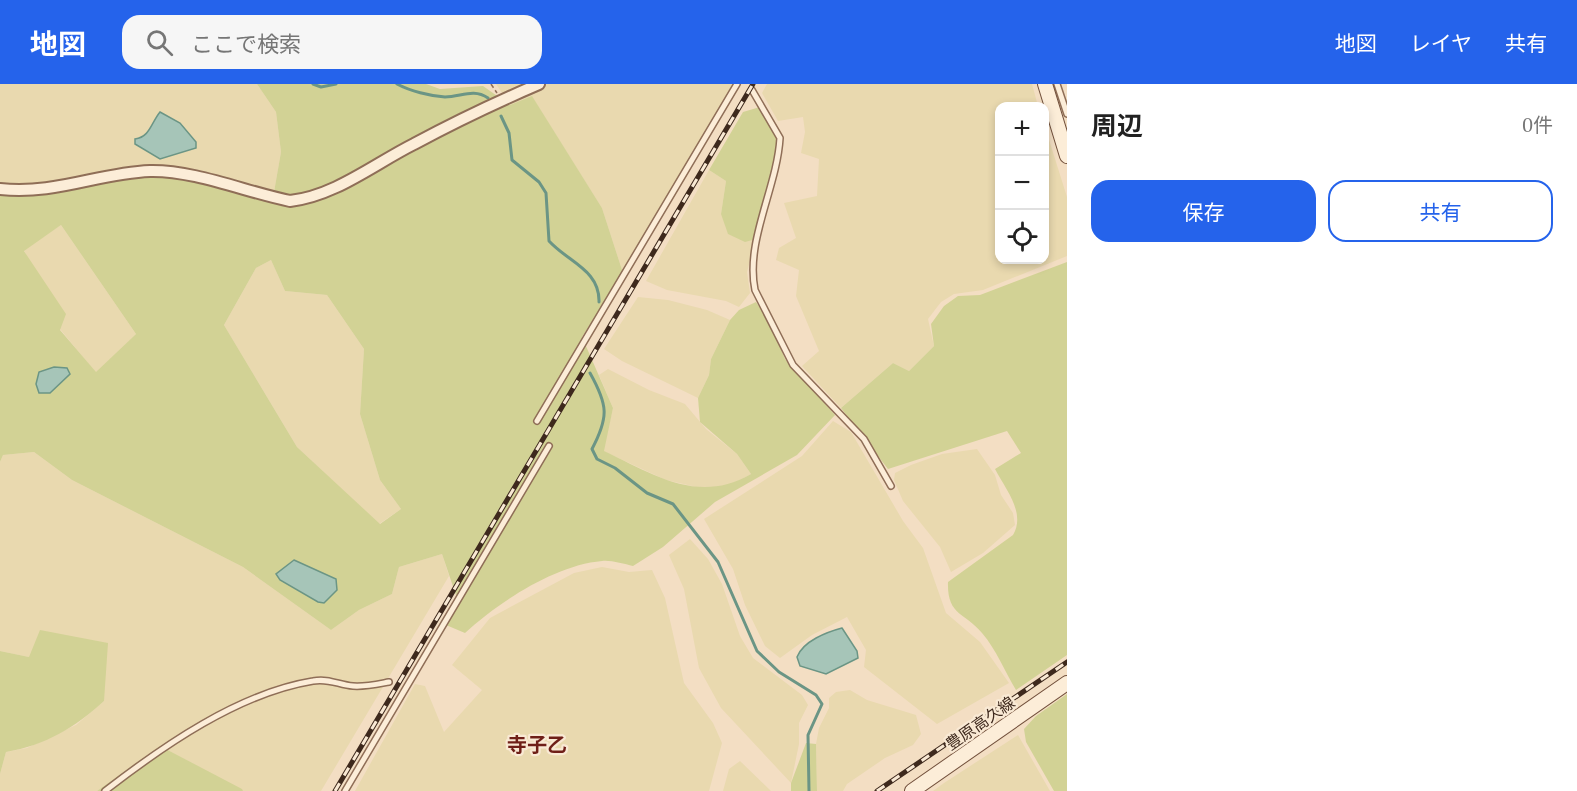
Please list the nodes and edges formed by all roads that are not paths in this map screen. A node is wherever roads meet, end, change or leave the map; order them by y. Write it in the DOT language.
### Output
graph roads {
  1 [pos="539,84"];
  2 [pos="738,84"];
  3 [pos="1045,84"];
  4 [pos="1057,84"];
  5 [pos="752,90"];
  6 [pos="1067,114"];
  7 [pos="1067,156"];
  8 [pos="0,189"];
  9 [pos="537,421"];
  10 [pos="549,446"];
  11 [pos="891,486"];
  12 [pos="389,682"];
  13 [pos="1067,683"];
  14 [pos="105,791"];
  15 [pos="345,791"];
  16 [pos="912,791"];
  1 -- 8 [label="street"];
  2 -- 9 [label="lane"];
  3 -- 7 [label="main road"];
  4 -- 6 [label="lane"];
  5 -- 11 [label="lane"];
  10 -- 15 [label="lane"];
  12 -- 14 [label="lane"];
  13 -- 16 [label="main road, 豊原高久線"];
}
